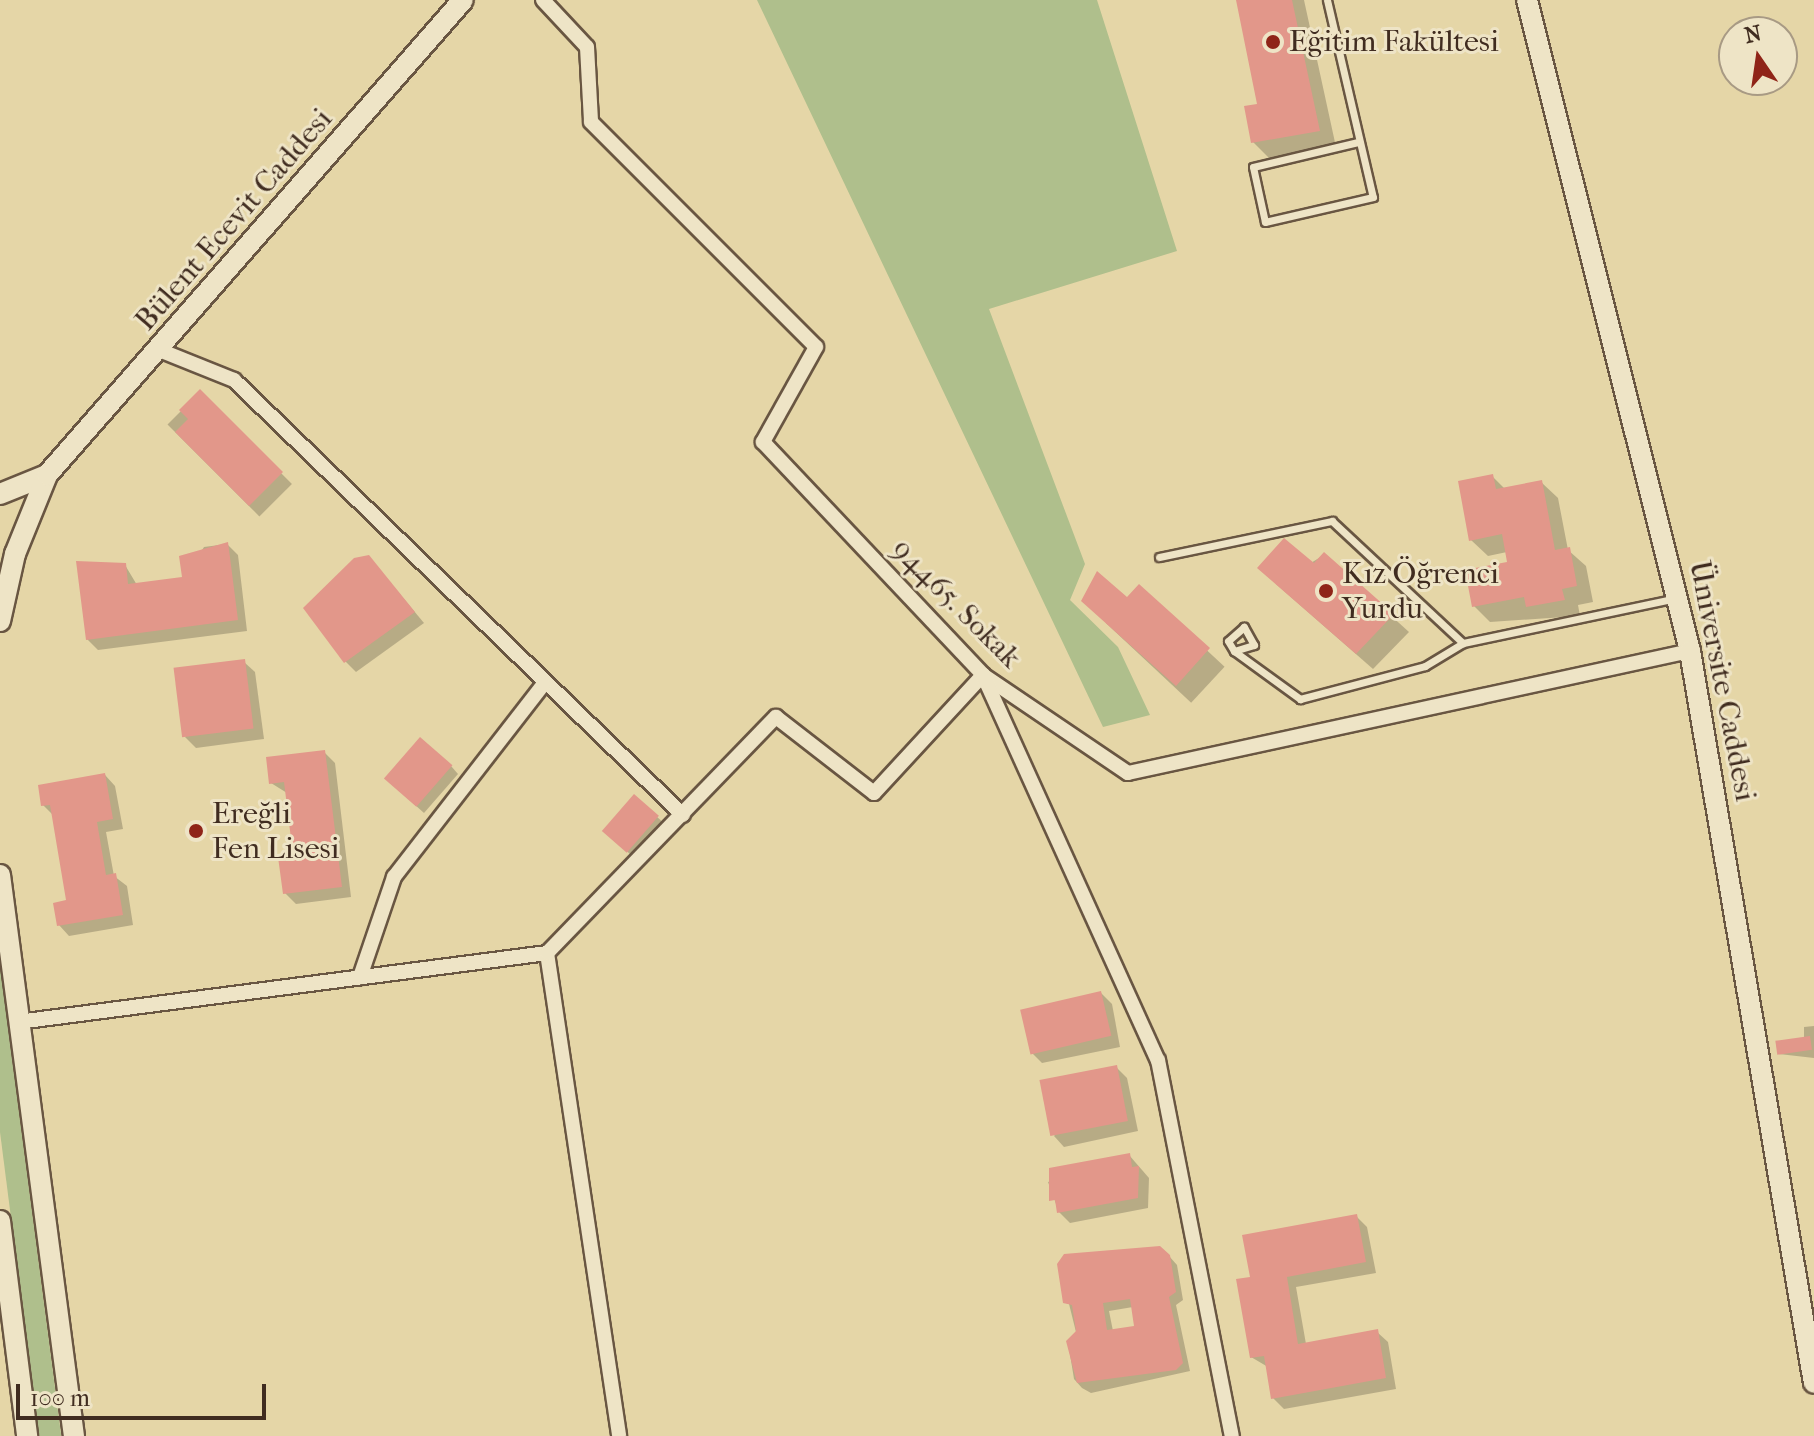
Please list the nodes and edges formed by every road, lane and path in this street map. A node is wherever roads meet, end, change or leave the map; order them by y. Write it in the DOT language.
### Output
graph roads {
  1 [pos="463,0"];
  2 [pos="543,0"];
  3 [pos="1327,0"];
  4 [pos="1527,0"];
  5 [pos="1358,142"];
  6 [pos="162,351"];
  7 [pos="47,475"];
  8 [pos="0,494"];
  9 [pos="0,552"];
  10 [pos="1159,557"];
  11 [pos="3,591"];
  12 [pos="1678,598"];
  13 [pos="0,621"];
  14 [pos="1463,643"];
  15 [pos="1234,651"];
  16 [pos="1690,651"];
  17 [pos="983,675"];
  18 [pos="543,685"];
  19 [pos="683,815"];
  20 [pos="0,875"];
  21 [pos="547,953"];
  22 [pos="360,977"];
  23 [pos="18,1022"];
  24 [pos="0,1221"];
  25 [pos="1814,1383"];
  26 [pos="27,1436"];
  27 [pos="74,1436"];
  28 [pos="619,1436"];
  29 [pos="1232,1436"];
  1 -- 6 [label="street, Bülent Ecevit Caddesi"];
  2 -- 17 [label="street, 94465. Sokak"];
  3 -- 5 [label="lane"];
  4 -- 12 [label="street, Üniversite Caddesi"];
  5 -- 5 [label="lane"];
  6 -- 7 [label="street, Bülent Ecevit Caddesi"];
  6 -- 18 [label="street"];
  7 -- 8 [label="street, Bülent Ecevit Caddesi"];
  7 -- 11 [label="street, Bülent Ecevit Caddesi"];
  9 -- 11 [label="street"];
  10 -- 14 [label="lane"];
  11 -- 13 [label="street"];
  12 -- 14 [label="lane"];
  12 -- 16 [label="street, Üniversite Caddesi"];
  14 -- 15 [label="lane"];
  16 -- 17 [label="street, 94465. Sokak"];
  16 -- 25 [label="street, Üniversite Caddesi"];
  17 -- 19 [label="street"];
  17 -- 29 [label="street"];
  18 -- 19 [label="street"];
  18 -- 22 [label="street"];
  19 -- 21 [label="street"];
  20 -- 23 [label="street"];
  21 -- 22 [label="street"];
  21 -- 28 [label="street"];
  22 -- 23 [label="street"];
  23 -- 27 [label="street"];
  24 -- 26 [label="street"];
}
